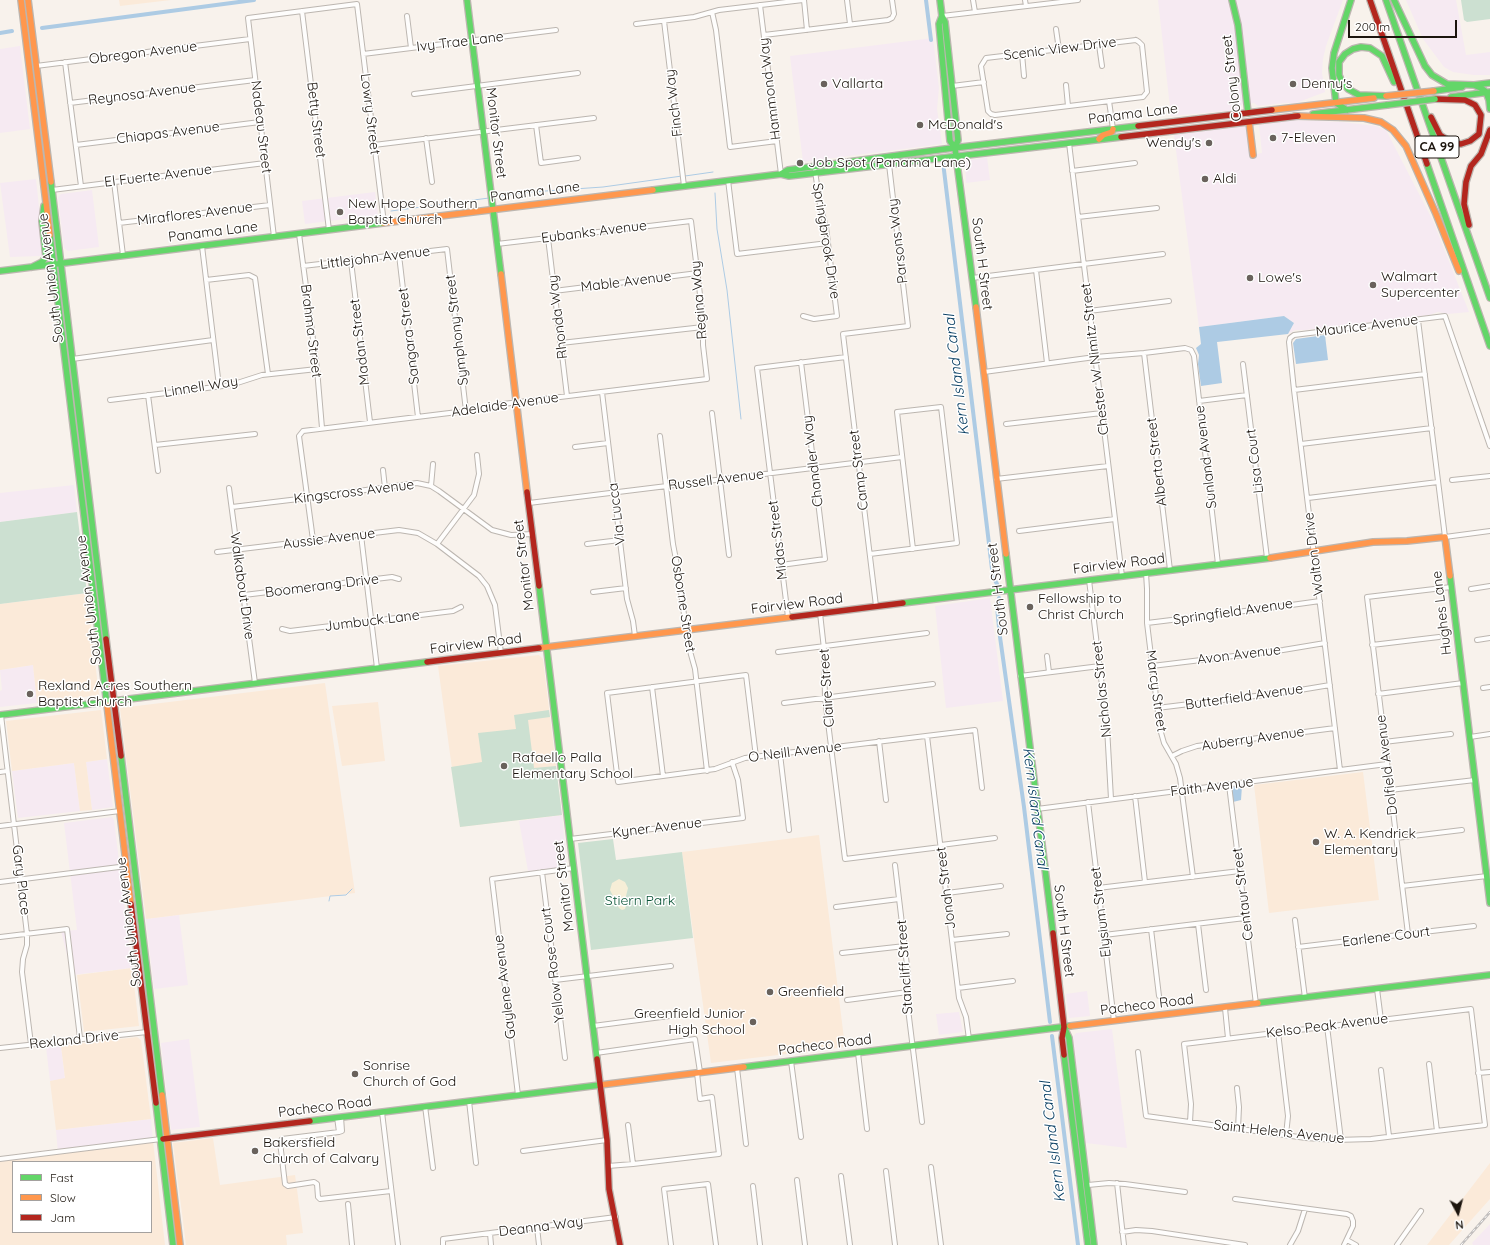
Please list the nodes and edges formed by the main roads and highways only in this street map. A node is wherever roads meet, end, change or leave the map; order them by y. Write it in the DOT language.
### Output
graph roads {
  1 [pos="21,0"];
  2 [pos="28,0"];
  3 [pos="467,0"];
  4 [pos="940,0"];
  5 [pos="1232,0"];
  6 [pos="1351,0"];
  7 [pos="1370,0"];
  8 [pos="1386,0"];
  9 [pos="1394,0"];
  10 [pos="942,16"];
  11 [pos="941,50"];
  12 [pos="1404,53"];
  13 [pos="1490,83"];
  14 [pos="952,86"];
  15 [pos="1474,86"];
  16 [pos="946,88"];
  17 [pos="1488,92"];
  18 [pos="1386,96"];
  19 [pos="1435,99"];
  20 [pos="1336,102"];
  21 [pos="1490,109"];
  22 [pos="955,110"];
  23 [pos="1347,110"];
  24 [pos="1248,113"];
  25 [pos="1295,116"];
  26 [pos="1213,117"];
  27 [pos="1249,122"];
  28 [pos="1113,129"];
  29 [pos="1180,130"];
  30 [pos="1490,130"];
  31 [pos="1085,132"];
  32 [pos="1098,139"];
  33 [pos="1069,143"];
  34 [pos="1420,144"];
  35 [pos="955,148"];
  36 [pos="1253,154"];
  37 [pos="956,156"];
  38 [pos="815,169"];
  39 [pos="43,182"];
  40 [pos="46,201"];
  41 [pos="493,209"];
  42 [pos="47,214"];
  43 [pos="56,218"];
  44 [pos="61,263"];
  45 [pos="53,264"];
  46 [pos="32,267"];
  47 [pos="0,271"];
  48 [pos="1470,288"];
  49 [pos="1489,296"];
  50 [pos="66,304"];
  51 [pos="1490,346"];
  52 [pos="76,452"];
  53 [pos="88,488"];
  54 [pos="82,498"];
  55 [pos="93,528"];
  56 [pos="1445,537"];
  57 [pos="1010,589"];
  58 [pos="547,647"];
  59 [pos="114,701"];
  60 [pos="107,702"];
  61 [pos="0,715"];
  62 [pos="114,761"];
  63 [pos="127,805"];
  64 [pos="127,866"];
  65 [pos="1490,903"];
  66 [pos="139,908"];
  67 [pos="1490,975"];
  68 [pos="142,989"];
  69 [pos="1064,1027"];
  70 [pos="147,1032"];
  71 [pos="154,1033"];
  72 [pos="159,1075"];
  73 [pos="1067,1078"];
  74 [pos="600,1085"];
  75 [pos="1078,1107"];
  76 [pos="164,1139"];
  77 [pos="1076,1153"];
  78 [pos="1088,1185"];
  79 [pos="173,1245"];
  80 [pos="180,1245"];
  81 [pos="620,1245"];
  82 [pos="1088,1245"];
  83 [pos="1094,1245"];
  1 -- 39 [label="main road, South Union Avenue"];
  2 -- 43 [label="main road, South Union Avenue"];
  3 -- 41 [label="main road, Monitor Street"];
  4 -- 10 [label="main road, South H Street"];
  5 -- 24 [label="main road, Colony Street"];
  6 -- 20 [label="main road"];
  7 -- 34 [label="main road, CA 99"];
  8 -- 12 [label="main road, CA 99"];
  9 -- 15 [label="main road"];
  10 -- 11 [label="main road, South H Street"];
  10 -- 14 [label="main road, South H Street"];
  11 -- 14 [label="main road"];
  11 -- 16 [label="main road, South H Street"];
  12 -- 19 [label="main road"];
  12 -- 49 [label="main road, CA 99"];
  13 -- 15 [label="main road, Panama Lane"];
  14 -- 22 [label="main road, South H Street"];
  15 -- 17 [label="main road"];
  15 -- 18 [label="main road, Panama Lane, bridge"];
  16 -- 22 [label="main road"];
  16 -- 35 [label="main road, South H Street"];
  17 -- 19 [label="main road, Panama Lane"];
  17 -- 21 [label="main road"];
  18 -- 20 [label="main road, Panama Lane"];
  18 -- 34 [label="main road"];
  19 -- 23 [label="main road, Panama Lane, bridge"];
  20 -- 23 [label="main road"];
  20 -- 24 [label="main road, Panama Lane"];
  22 -- 35 [label="main road, South H Street"];
  23 -- 25 [label="main road, Panama Lane"];
  24 -- 26 [label="main road, Panama Lane"];
  25 -- 27 [label="main road, Panama Lane"];
  25 -- 48 [label="main road"];
  26 -- 28 [label="main road, Panama Lane"];
  26 -- 29 [label="main road"];
  27 -- 29 [label="main road, Panama Lane"];
  27 -- 36 [label="main road, Colony Street"];
  28 -- 31 [label="main road, Panama Lane"];
  28 -- 32 [label="main road"];
  29 -- 32 [label="main road, Panama Lane"];
  30 -- 49 [label="main road"];
  31 -- 33 [label="main road"];
  31 -- 35 [label="main road, Panama Lane"];
  32 -- 33 [label="main road, Panama Lane"];
  33 -- 37 [label="main road, Panama Lane"];
  34 -- 48 [label="main road, CA 99"];
  35 -- 37 [label="main road, South H Street"];
  35 -- 38 [label="main road, Panama Lane"];
  37 -- 38 [label="main road, Panama Lane"];
  37 -- 57 [label="main road, South H Street"];
  38 -- 41 [label="main road, Panama Lane"];
  39 -- 40 [label="main road, South Union Avenue"];
  39 -- 43 [label="main road"];
  40 -- 42 [label="main road, South Union Avenue"];
  40 -- 46 [label="main road"];
  41 -- 44 [label="main road, Panama Lane"];
  41 -- 58 [label="main road, Monitor Street"];
  42 -- 44 [label="main road"];
  42 -- 45 [label="main road, South Union Avenue"];
  43 -- 44 [label="main road, South Union Avenue"];
  44 -- 45 [label="main road, Panama Lane"];
  44 -- 50 [label="main road, South Union Avenue"];
  45 -- 46 [label="main road, Panama Lane"];
  45 -- 50 [label="main road"];
  45 -- 52 [label="main road, South Union Avenue"];
  46 -- 47 [label="main road, Panama Lane"];
  48 -- 51 [label="main road, CA 99"];
  50 -- 53 [label="main road, South Union Avenue"];
  52 -- 53 [label="main road"];
  52 -- 54 [label="main road, South Union Avenue"];
  53 -- 55 [label="main road, South Union Avenue"];
  54 -- 55 [label="main road"];
  54 -- 60 [label="main road, South Union Avenue"];
  55 -- 59 [label="main road, South Union Avenue"];
  56 -- 57 [label="main road, Fairview Road"];
  56 -- 65 [label="main road, Hughes Lane"];
  57 -- 58 [label="main road, Fairview Road"];
  57 -- 69 [label="main road, South H Street"];
  58 -- 59 [label="main road, Fairview Road"];
  58 -- 74 [label="main road, Monitor Street"];
  59 -- 60 [label="main road, Fairview Road"];
  59 -- 63 [label="main road, South Union Avenue"];
  60 -- 61 [label="main road, Fairview Road"];
  60 -- 62 [label="main road, South Union Avenue"];
  62 -- 63 [label="main road"];
  62 -- 64 [label="main road, South Union Avenue"];
  63 -- 66 [label="main road, South Union Avenue"];
  64 -- 66 [label="main road"];
  64 -- 68 [label="main road, South Union Avenue"];
  66 -- 71 [label="main road, South Union Avenue"];
  67 -- 69 [label="main road, Pacheco Road"];
  68 -- 70 [label="main road, South Union Avenue"];
  68 -- 71 [label="main road"];
  69 -- 73 [label="main road, South H Street"];
  69 -- 74 [label="main road, Pacheco Road"];
  69 -- 75 [label="main road, South H Street"];
  70 -- 72 [label="main road"];
  70 -- 76 [label="main road, South Union Avenue"];
  71 -- 72 [label="main road, South Union Avenue"];
  72 -- 76 [label="main road, South Union Avenue"];
  73 -- 75 [label="main road"];
  73 -- 77 [label="main road, South H Street"];
  74 -- 76 [label="main road, Pacheco Road"];
  74 -- 81 [label="main road, Monitor Street"];
  75 -- 78 [label="main road, South H Street"];
  76 -- 79 [label="main road, South Union Avenue"];
  76 -- 80 [label="main road, South Union Avenue"];
  77 -- 78 [label="main road"];
  77 -- 82 [label="main road, South H Street"];
  78 -- 83 [label="main road, South H Street"];
}
